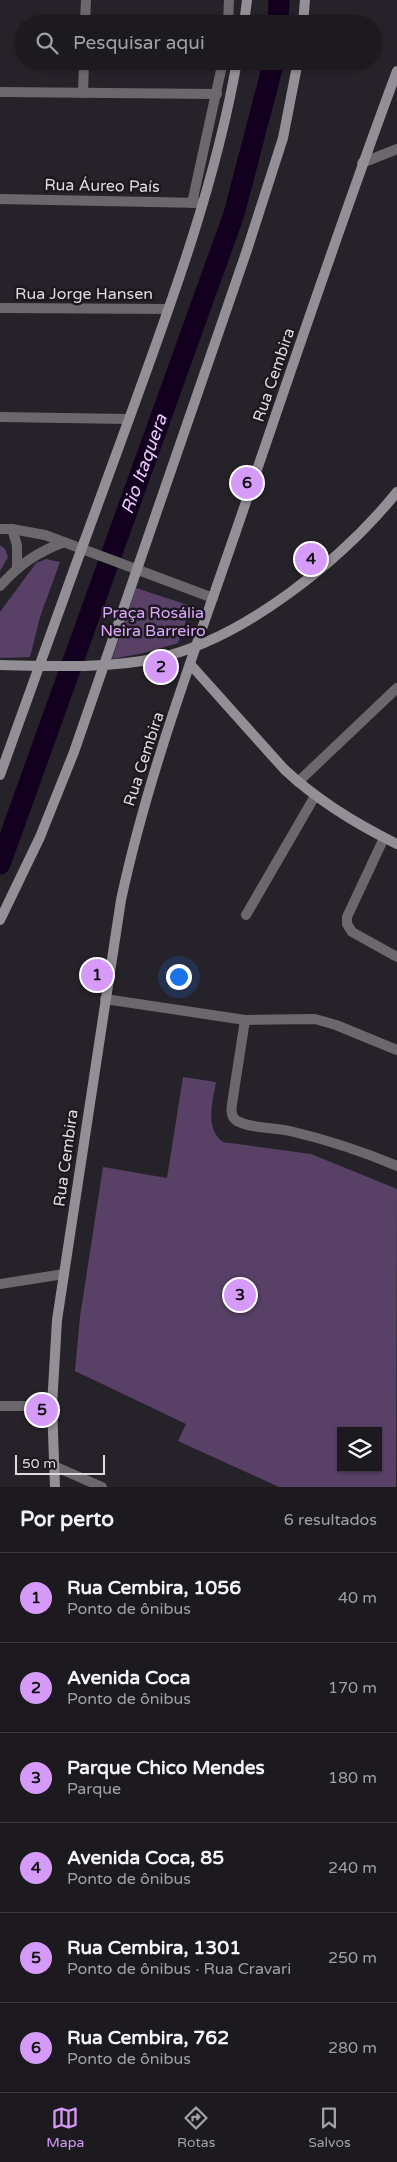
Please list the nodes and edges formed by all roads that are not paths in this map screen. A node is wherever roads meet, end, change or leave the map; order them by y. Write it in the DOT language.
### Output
graph roads {
  1 [pos="86,0"];
  2 [pos="229,0"];
  3 [pos="247,0"];
  4 [pos="306,0"];
  5 [pos="85,15"];
  6 [pos="228,15"];
  7 [pos="245,15"];
  8 [pos="304,15"];
  9 [pos="83,70"];
  10 [pos="221,70"];
  11 [pos="236,70"];
  12 [pos="296,70"];
  13 [pos="397,71"];
  14 [pos="0,92"];
  15 [pos="82,93"];
  16 [pos="217,94"];
  17 [pos="397,149"];
  18 [pos="362,163"];
  19 [pos="0,199"];
  20 [pos="192,203"];
  21 [pos="203,203"];
  22 [pos="0,308"];
  23 [pos="168,309"];
  24 [pos="0,417"];
  25 [pos="129,419"];
  26 [pos="397,492"];
  27 [pos="0,529"];
  28 [pos="12,529"];
  29 [pos="64,542"];
  30 [pos="81,548"];
  31 [pos="17,567"];
  32 [pos="131,568"];
  33 [pos="0,586"];
  34 [pos="213,598"];
  35 [pos="196,645"];
  36 [pos="190,664"];
  37 [pos="97,665"];
  38 [pos="0,666"];
  39 [pos="42,666"];
  40 [pos="397,688"];
  41 [pos="0,775"];
  42 [pos="298,782"];
  43 [pos="315,796"];
  44 [pos="384,838"];
  45 [pos="397,844"];
  46 [pos="246,915"];
  47 [pos="0,920"];
  48 [pos="397,957"];
  49 [pos="105,999"];
  50 [pos="245,1020"];
  51 [pos="397,1050"];
  52 [pos="397,1166"];
  53 [pos="64,1274"];
  54 [pos="0,1284"];
  55 [pos="0,1406"];
  56 [pos="52,1406"];
  57 [pos="54,1466"];
  58 [pos="55,1487"];
  59 [pos="102,1487"];
  1 -- 5 [label="street"];
  2 -- 6 [label="street"];
  3 -- 7 [label="street"];
  4 -- 8 [label="street"];
  9 -- 15 [label="street"];
  10 -- 16 [label="street"];
  11 -- 21 [label="street"];
  12 -- 32 [label="street"];
  13 -- 18 [label="street, Rua Cembira"];
  14 -- 15 [label="street"];
  15 -- 16 [label="street"];
  16 -- 20 [label="street"];
  17 -- 18 [label="street"];
  18 -- 34 [label="street, Rua Cembira"];
  19 -- 20 [label="street, Rua Áureo País"];
  20 -- 21 [label="street, Rua Áureo País"];
  21 -- 23 [label="street"];
  22 -- 23 [label="street, Rua Jorge Hansen"];
  23 -- 25 [label="street"];
  24 -- 25 [label="street"];
  25 -- 30 [label="street"];
  26 -- 35 [label="street"];
  27 -- 28 [label="street"];
  28 -- 29 [label="street"];
  28 -- 31 [label="street"];
  29 -- 30 [label="street"];
  29 -- 31 [label="street"];
  30 -- 32 [label="street"];
  30 -- 39 [label="street"];
  31 -- 33 [label="street"];
  32 -- 34 [label="street"];
  32 -- 37 [label="street"];
  34 -- 35 [label="street, Rua Cembira"];
  35 -- 36 [label="street, Rua Cembira"];
  35 -- 37 [label="street"];
  36 -- 42 [label="street"];
  36 -- 49 [label="street, Rua Cembira"];
  37 -- 39 [label="street"];
  37 -- 47 [label="street"];
  38 -- 39 [label="street"];
  39 -- 41 [label="street"];
  40 -- 42 [label="street"];
  42 -- 43 [label="street"];
  43 -- 44 [label="street"];
  43 -- 46 [label="street"];
  44 -- 45 [label="street"];
  44 -- 48 [label="street"];
  49 -- 50 [label="street"];
  49 -- 53 [label="street, Rua Cembira"];
  50 -- 51 [label="street"];
  50 -- 52 [label="street"];
  53 -- 54 [label="street"];
  53 -- 56 [label="street, Rua Cembira"];
  55 -- 56 [label="street"];
  56 -- 57 [label="street, Rua Cembira"];
  57 -- 58 [label="street, Rua Cembira"];
  57 -- 59 [label="street"];
}
